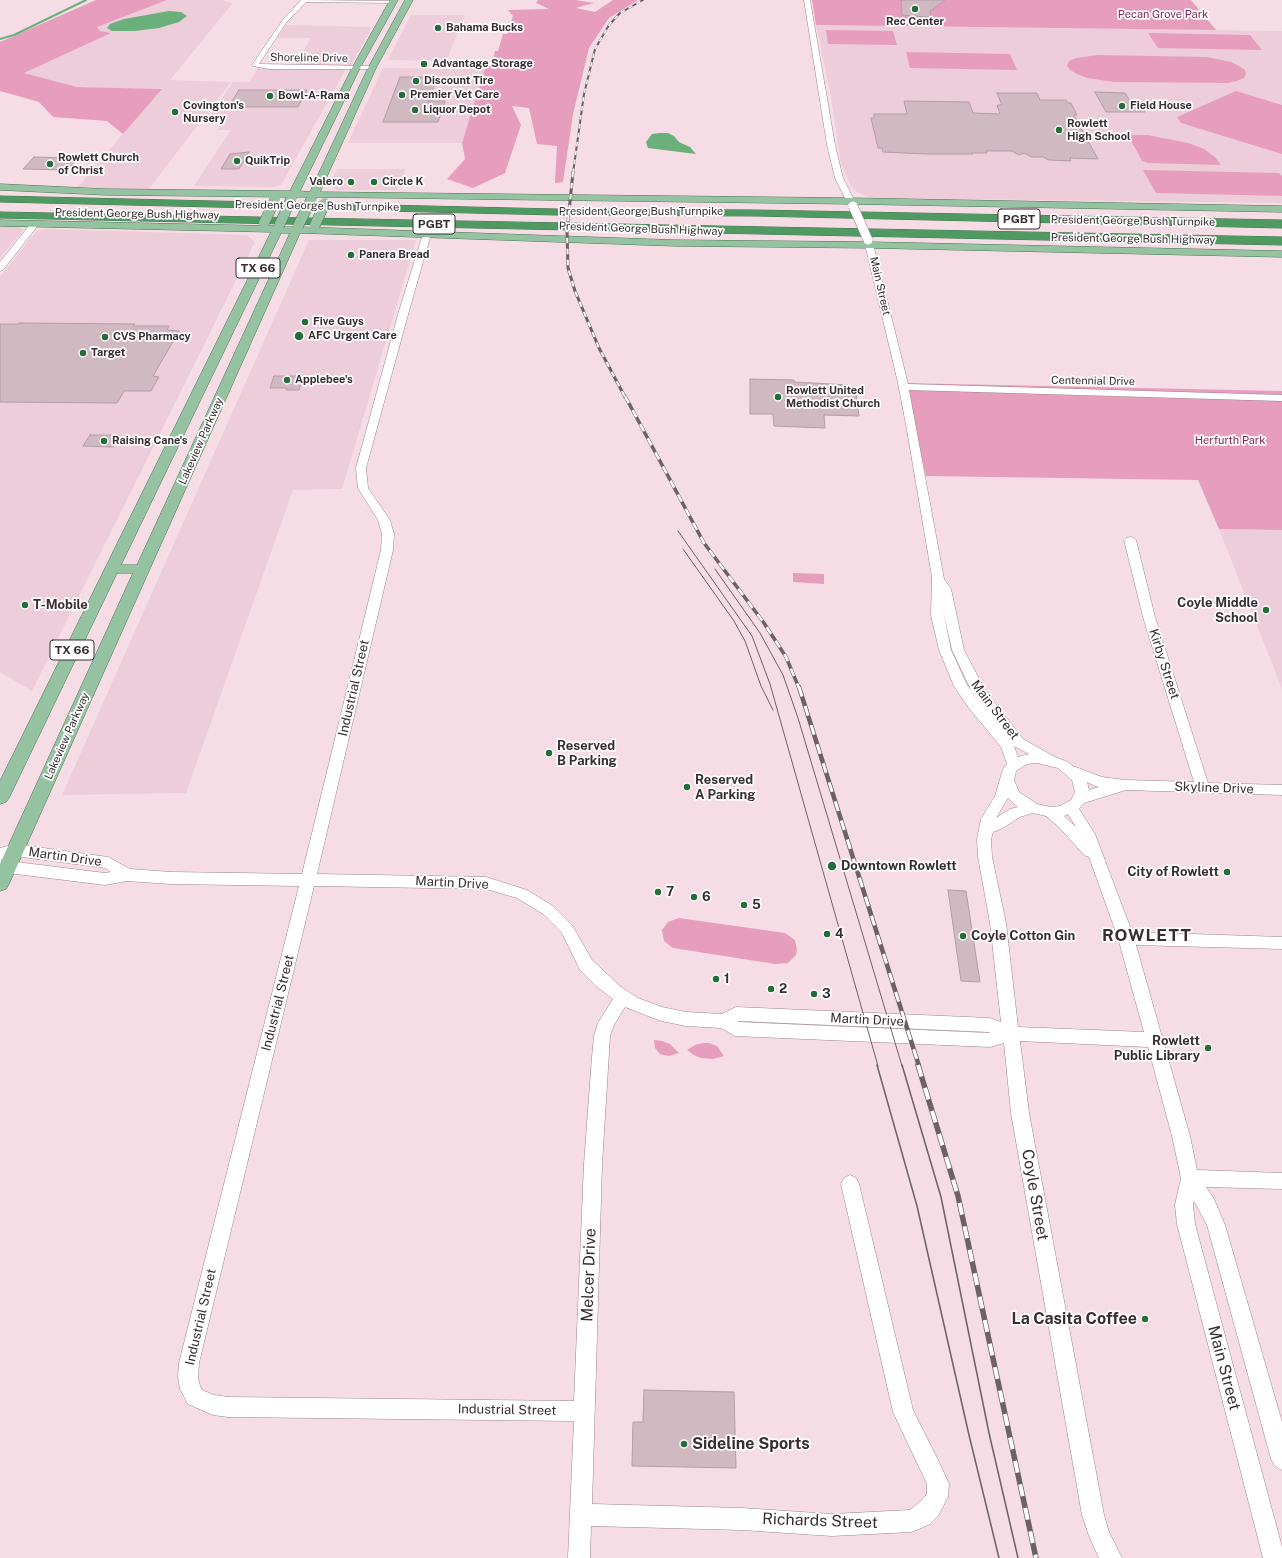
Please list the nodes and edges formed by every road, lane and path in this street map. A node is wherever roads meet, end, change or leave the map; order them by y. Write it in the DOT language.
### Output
graph roads {
  1 [pos="304,0"];
  2 [pos="394,0"];
  3 [pos="409,0"];
  4 [pos="807,0"];
  5 [pos="356,68"];
  6 [pos="372,68"];
  7 [pos="327,126"];
  8 [pos="345,126"];
  9 [pos="0,187"];
  10 [pos="0,192"];
  11 [pos="106,192"];
  12 [pos="252,193"];
  13 [pos="354,195"];
  14 [pos="292,197"];
  15 [pos="312,197"];
  16 [pos="0,199"];
  17 [pos="851,204"];
  18 [pos="1282,209"];
  19 [pos="756,213"];
  20 [pos="1282,214"];
  21 [pos="0,215"];
  22 [pos="0,223"];
  23 [pos="35,224"];
  24 [pos="1282,224"];
  25 [pos="228,228"];
  26 [pos="278,228"];
  27 [pos="297,228"];
  28 [pos="318,228"];
  29 [pos="427,234"];
  30 [pos="869,239"];
  31 [pos="1282,241"];
  32 [pos="1282,251"];
  33 [pos="1282,254"];
  34 [pos="0,268"];
  35 [pos="240,308"];
  36 [pos="247,340"];
  37 [pos="904,387"];
  38 [pos="1282,398"];
  39 [pos="191,407"];
  40 [pos="217,407"];
  41 [pos="1130,540"];
  42 [pos="111,569"];
  43 [pos="143,569"];
  44 [pos="938,577"];
  45 [pos="1050,760"];
  46 [pos="1014,765"];
  47 [pos="1070,770"];
  48 [pos="1007,780"];
  49 [pos="1146,786"];
  50 [pos="1203,788"];
  51 [pos="1282,790"];
  52 [pos="0,798"];
  53 [pos="1076,803"];
  54 [pos="1033,808"];
  55 [pos="1050,812"];
  56 [pos="987,828"];
  57 [pos="6,859"];
  58 [pos="1098,862"];
  59 [pos="308,880"];
  60 [pos="0,884"];
  61 [pos="1126,938"];
  62 [pos="1282,943"];
  63 [pos="622,998"];
  64 [pos="1011,1034"];
  65 [pos="1155,1040"];
  66 [pos="1190,1178"];
  67 [pos="1282,1181"];
  68 [pos="850,1184"];
  69 [pos="585,1410"];
  70 [pos="1282,1459"];
  71 [pos="581,1514"];
  72 [pos="579,1558"];
  73 [pos="1111,1558"];
  74 [pos="1274,1558"];
  1 -- 2 [label="street"];
  1 -- 5 [label="street, Shoreline Drive"];
  2 -- 5 [label="main road, Lakeview Parkway / TX 66"];
  3 -- 6 [label="main road, Lakeview Parkway / TX 66"];
  4 -- 17 [label="street, Main Street"];
  5 -- 6 [label="street, Shoreline Drive"];
  5 -- 7 [label="main road, Lakeview Parkway / TX 66"];
  6 -- 8 [label="main road, Lakeview Parkway / TX 66"];
  7 -- 8 [label="main road"];
  7 -- 14 [label="main road, Lakeview Parkway / TX 66"];
  8 -- 15 [label="main road, Lakeview Parkway / TX 66"];
  9 -- 11 [label="main road, President George Bush Highway"];
  10 -- 11 [label="highway"];
  11 -- 12 [label="main road, President George Bush Highway"];
  12 -- 14 [label="main road, President George Bush Highway"];
  12 -- 25 [label="main road, bridge"];
  13 -- 15 [label="main road, President George Bush Highway"];
  13 -- 17 [label="main road, President George Bush Highway"];
  13 -- 28 [label="main road, bridge"];
  14 -- 15 [label="main road, President George Bush Highway"];
  14 -- 26 [label="main road, Lakeview Parkway / TX 66, bridge"];
  15 -- 27 [label="main road, Lakeview Parkway / TX 66, bridge"];
  16 -- 19 [label="highway, President George Bush Turnpike / PGBT"];
  17 -- 18 [label="main road, President George Bush Highway"];
  17 -- 30 [label="street, Main Street, bridge"];
  19 -- 20 [label="highway"];
  19 -- 24 [label="highway, President George Bush Turnpike / PGBT"];
  21 -- 30 [label="highway, President George Bush Turnpike / PGBT"];
  22 -- 23 [label="main road, President George Bush Highway"];
  23 -- 25 [label="main road, President George Bush Highway"];
  23 -- 34 [label="street"];
  25 -- 26 [label="main road, President George Bush Highway"];
  26 -- 27 [label="main road, President George Bush Highway"];
  26 -- 35 [label="main road, Lakeview Parkway / TX 66"];
  27 -- 28 [label="main road, President George Bush Highway"];
  27 -- 36 [label="main road, Lakeview Parkway / TX 66"];
  28 -- 29 [label="main road, President George Bush Highway"];
  29 -- 30 [label="main road, President George Bush Highway"];
  29 -- 59 [label="street, Industrial Street"];
  30 -- 31 [label="highway, President George Bush Turnpike / PGBT"];
  30 -- 32 [label="highway"];
  30 -- 33 [label="main road, President George Bush Highway"];
  30 -- 37 [label="street, Main Street"];
  35 -- 36 [label="main road"];
  35 -- 39 [label="main road, Lakeview Parkway / TX 66"];
  36 -- 40 [label="main road, Lakeview Parkway / TX 66"];
  37 -- 38 [label="street, Centennial Drive"];
  37 -- 44 [label="street, Main Street"];
  39 -- 40 [label="main road"];
  39 -- 42 [label="main road, Lakeview Parkway / TX 66"];
  40 -- 43 [label="main road, Lakeview Parkway / TX 66"];
  41 -- 50 [label="street, Kirby Street"];
  42 -- 43 [label="main road"];
  42 -- 52 [label="main road, Lakeview Parkway / TX 66"];
  43 -- 57 [label="main road, Lakeview Parkway / TX 66"];
  44 -- 45 [label="street, Main Street"];
  44 -- 46 [label="street, Main Street"];
  45 -- 46 [label="street, Main Street"];
  45 -- 47 [label="street, Main Street"];
  46 -- 48 [label="street"];
  47 -- 49 [label="street, Skyline Drive"];
  47 -- 53 [label="street, Main Street"];
  48 -- 54 [label="street, Main Street"];
  48 -- 56 [label="street, Coyle Street"];
  49 -- 50 [label="street, Skyline Drive"];
  49 -- 53 [label="street, Skyline Drive"];
  50 -- 51 [label="street, Skyline Drive"];
  53 -- 55 [label="street, Main Street"];
  53 -- 58 [label="street, Main Street"];
  54 -- 55 [label="street, Main Street"];
  54 -- 56 [label="street"];
  55 -- 58 [label="street, Main Street"];
  56 -- 64 [label="street, Coyle Street"];
  57 -- 59 [label="street, Martin Drive"];
  57 -- 60 [label="main road, Lakeview Parkway / TX 66"];
  58 -- 61 [label="street, Main Street"];
  59 -- 63 [label="street, Martin Drive"];
  59 -- 69 [label="street, Industrial Street"];
  61 -- 62 [label="street"];
  61 -- 65 [label="street, Main Street"];
  63 -- 64 [label="street, Martin Drive"];
  63 -- 69 [label="street, Melcer Drive"];
  64 -- 65 [label="street, Martin Drive"];
  64 -- 73 [label="street, Coyle Street"];
  65 -- 66 [label="street, Main Street"];
  66 -- 67 [label="street"];
  66 -- 70 [label="street, Main Street"];
  66 -- 74 [label="street, Main Street"];
  68 -- 71 [label="street, Richards Street"];
  69 -- 71 [label="street, Melcer Drive"];
  71 -- 72 [label="street, Melcer Drive"];
}
